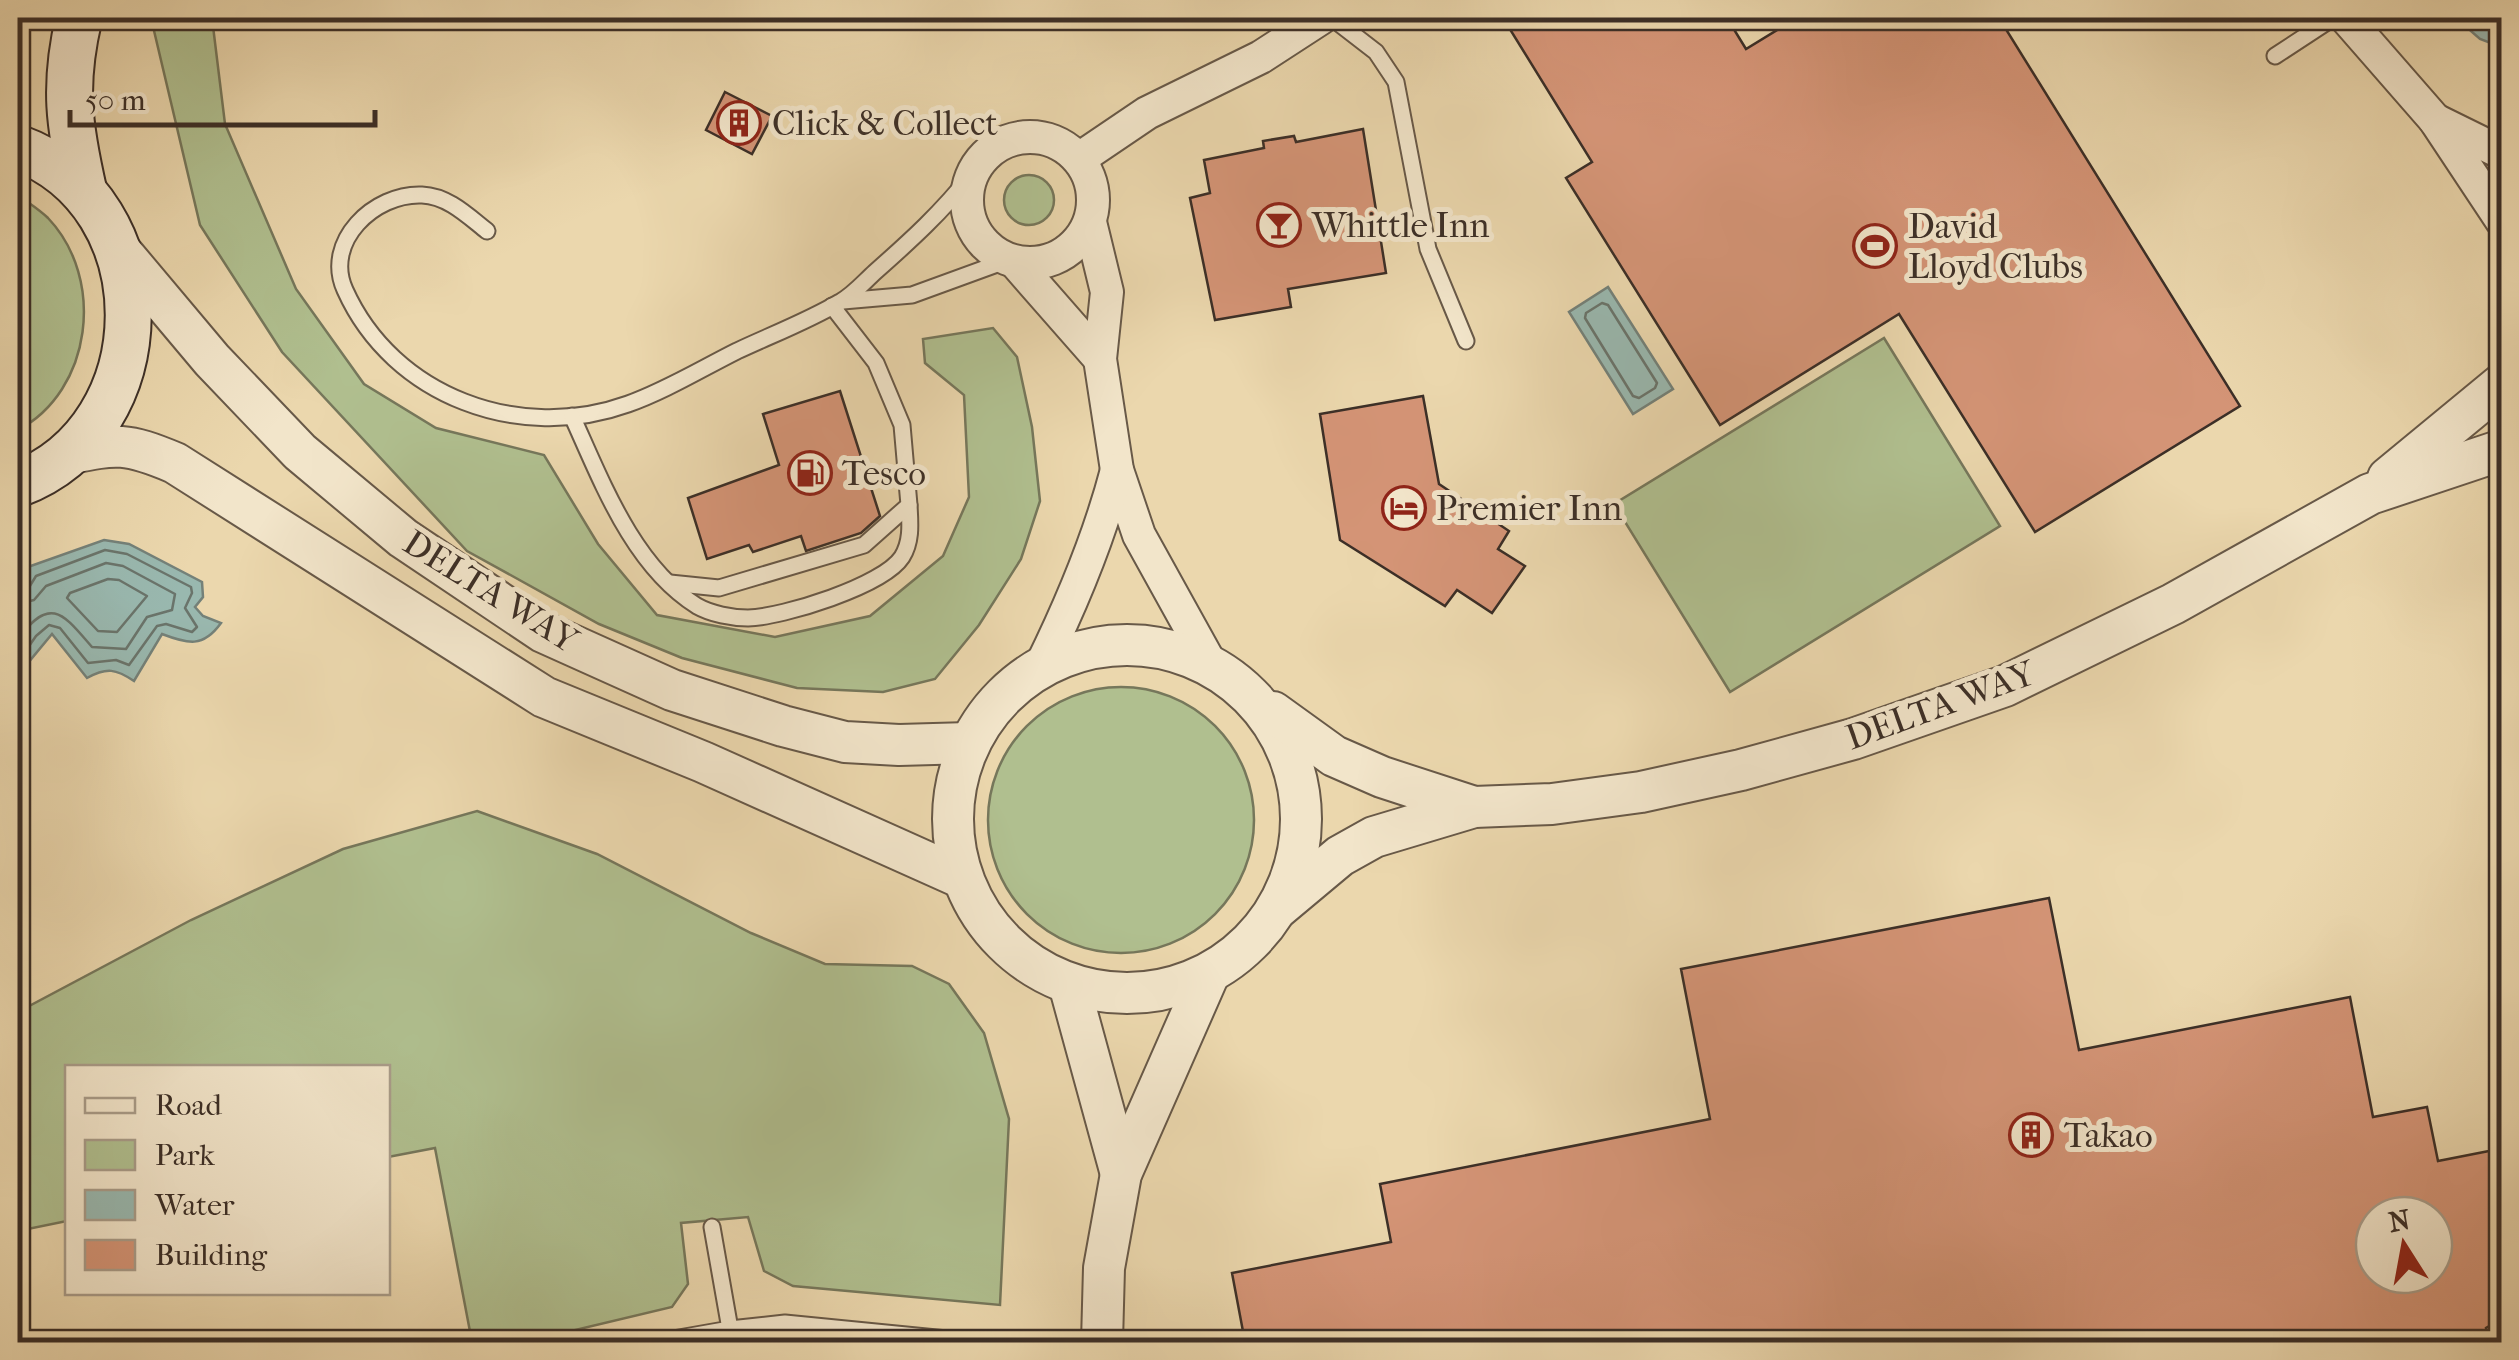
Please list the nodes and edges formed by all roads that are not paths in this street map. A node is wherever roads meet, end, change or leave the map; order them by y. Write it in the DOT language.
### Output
graph roads {
  1 [pos="79,18"];
  2 [pos="1321,18"];
  3 [pos="1332,18"];
  4 [pos="2333,18"];
  5 [pos="2346,18"];
  6 [pos="2276,56"];
  7 [pos="2435,120"];
  8 [pos="18,148"];
  9 [pos="2502,153"];
  10 [pos="1079,160"];
  11 [pos="971,175"];
  12 [pos="84,192"];
  13 [pos="2502,221"];
  14 [pos="1090,222"];
  15 [pos="487,231"];
  16 [pos="117,246"];
  17 [pos="1011,261"];
  18 [pos="837,304"];
  19 [pos="1466,341"];
  20 [pos="1100,359"];
  21 [pos="2502,384"];
  22 [pos="572,416"];
  23 [pos="2502,450"];
  24 [pos="66,454"];
  25 [pos="1118,470"];
  26 [pos="18,484"];
  27 [pos="2370,494"];
  28 [pos="910,504"];
  29 [pos="666,582"];
  30 [pos="1211,665"];
  31 [pos="1041,666"];
  32 [pos="1257,701"];
  33 [pos="968,742"];
  34 [pos="1474,807"];
  35 [pos="962,878"];
  36 [pos="2502,906"];
  37 [pos="1279,907"];
  38 [pos="1208,974"];
  39 [pos="1069,984"];
  40 [pos="2502,1002"];
  41 [pos="1121,1174"];
  42 [pos="712,1226"];
  43 [pos="730,1328"];
  44 [pos="656,1342"];
  45 [pos="977,1342"];
  46 [pos="1102,1342"];
  1 -- 12 [label="main road"];
  2 -- 10 [label="street"];
  3 -- 19 [label="lane"];
  4 -- 6 [label="lane"];
  5 -- 7 [label="street"];
  7 -- 9 [label="street"];
  7 -- 13 [label="street"];
  8 -- 12 [label="main road"];
  10 -- 11 [label="street"];
  10 -- 14 [label="street"];
  11 -- 17 [label="street"];
  11 -- 18 [label="lane"];
  12 -- 16 [label="main road"];
  14 -- 17 [label="street"];
  14 -- 20 [label="street"];
  15 -- 22 [label="lane"];
  16 -- 24 [label="main road"];
  16 -- 33 [label="street, DELTA WAY"];
  17 -- 18 [label="lane"];
  17 -- 20 [label="street"];
  18 -- 22 [label="lane"];
  18 -- 28 [label="lane"];
  20 -- 25 [label="street"];
  21 -- 27 [label="street, DELTA WAY"];
  22 -- 29 [label="lane"];
  23 -- 27 [label="street, DELTA WAY"];
  24 -- 26 [label="main road"];
  24 -- 35 [label="street, DELTA WAY"];
  25 -- 30 [label="street"];
  25 -- 31 [label="street"];
  27 -- 34 [label="street, DELTA WAY"];
  28 -- 29 [label="lane"];
  28 -- 29 [label="lane"];
  30 -- 31 [label="street"];
  30 -- 32 [label="street"];
  31 -- 33 [label="street"];
  32 -- 34 [label="street, DELTA WAY"];
  32 -- 37 [label="street"];
  33 -- 35 [label="street"];
  34 -- 37 [label="street, DELTA WAY"];
  35 -- 39 [label="street"];
  36 -- 40 [label="lane"];
  37 -- 38 [label="street"];
  38 -- 39 [label="street"];
  38 -- 41 [label="street"];
  39 -- 41 [label="street"];
  41 -- 46 [label="street"];
  42 -- 43 [label="lane"];
  43 -- 44 [label="lane"];
  43 -- 45 [label="lane"];
}
